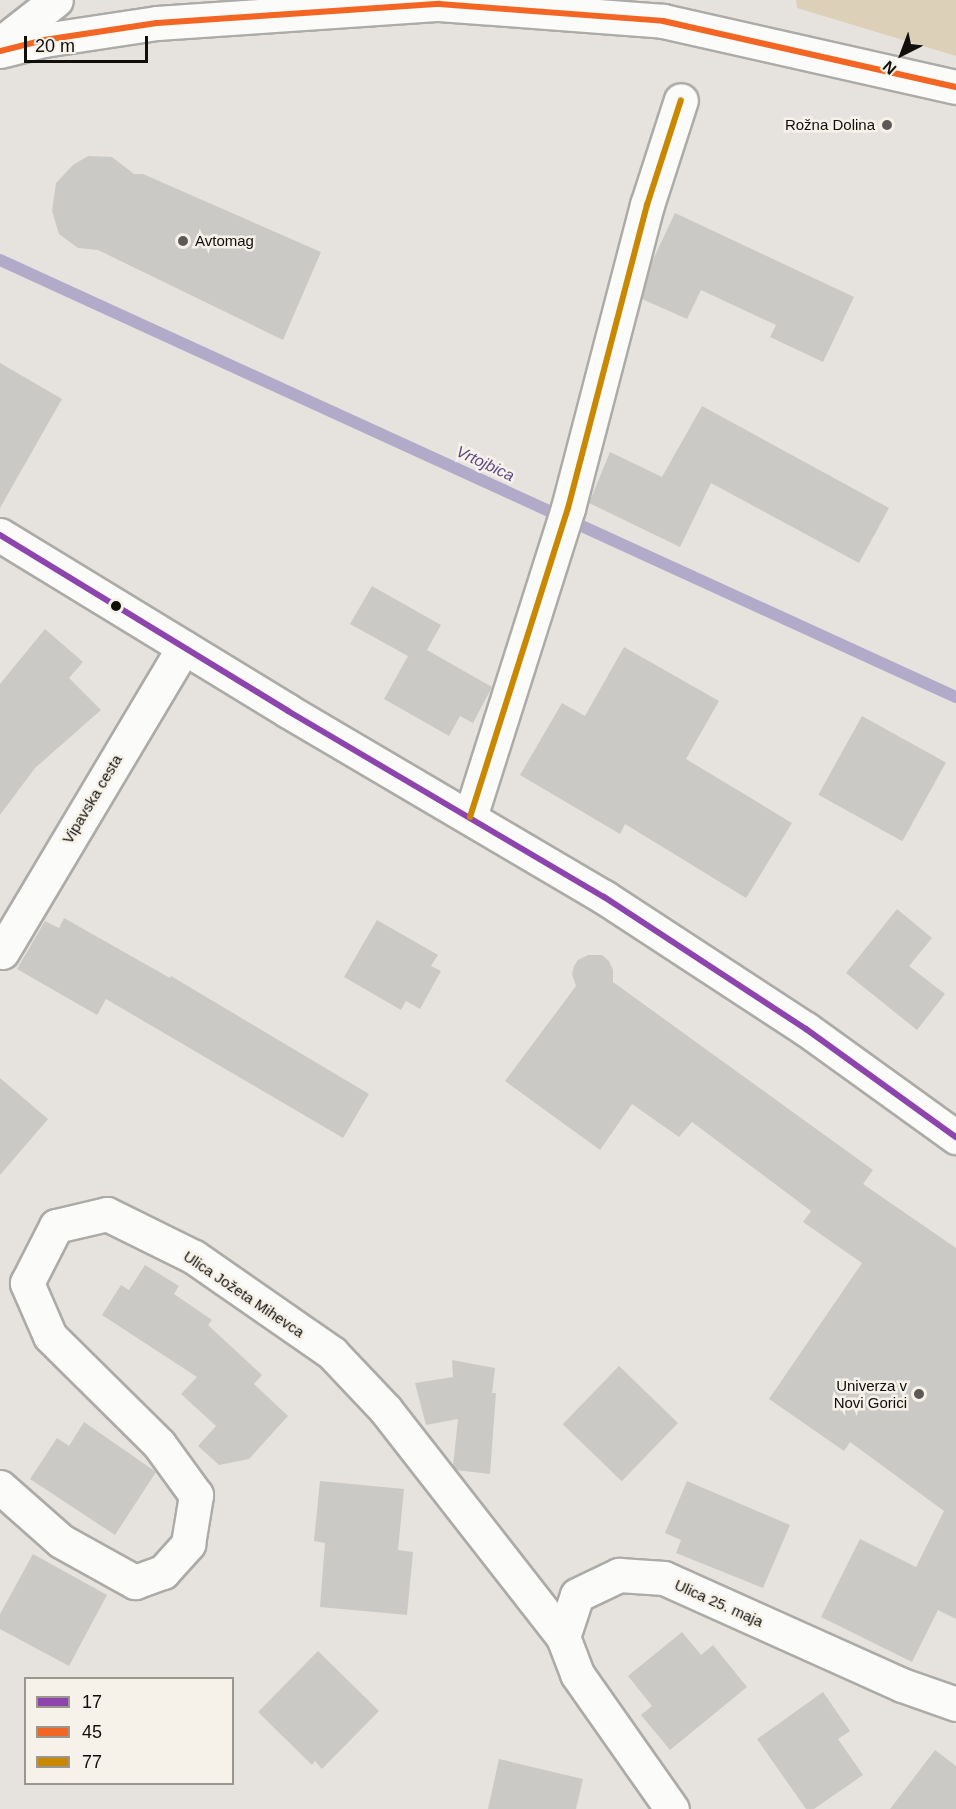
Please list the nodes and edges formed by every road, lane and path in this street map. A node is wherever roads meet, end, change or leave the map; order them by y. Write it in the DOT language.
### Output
graph roads {
  1 [pos="56,0"];
  2 [pos="434,2"];
  3 [pos="211,9"];
  4 [pos="0,44"];
  5 [pos="0,51"];
  6 [pos="956,87"];
  7 [pos="681,100"];
  8 [pos="0,535"];
  9 [pos="184,646"];
  10 [pos="470,817"];
  11 [pos="2,952"];
  12 [pos="956,1137"];
  13 [pos="0,1487"];
  14 [pos="562,1637"];
  15 [pos="956,1704"];
  16 [pos="672,1809"];
  1 -- 4 [label="street"];
  2 -- 3 [label="street"];
  2 -- 6 [label="street"];
  3 -- 5 [label="street"];
  7 -- 10 [label="street"];
  8 -- 9 [label="street"];
  9 -- 10 [label="street"];
  9 -- 11 [label="street, Vipavska cesta"];
  10 -- 12 [label="street"];
  13 -- 14 [label="street, Ulica Jožeta Mihevca"];
  14 -- 15 [label="street, Ulica 25. maja"];
  14 -- 16 [label="street"];
}
